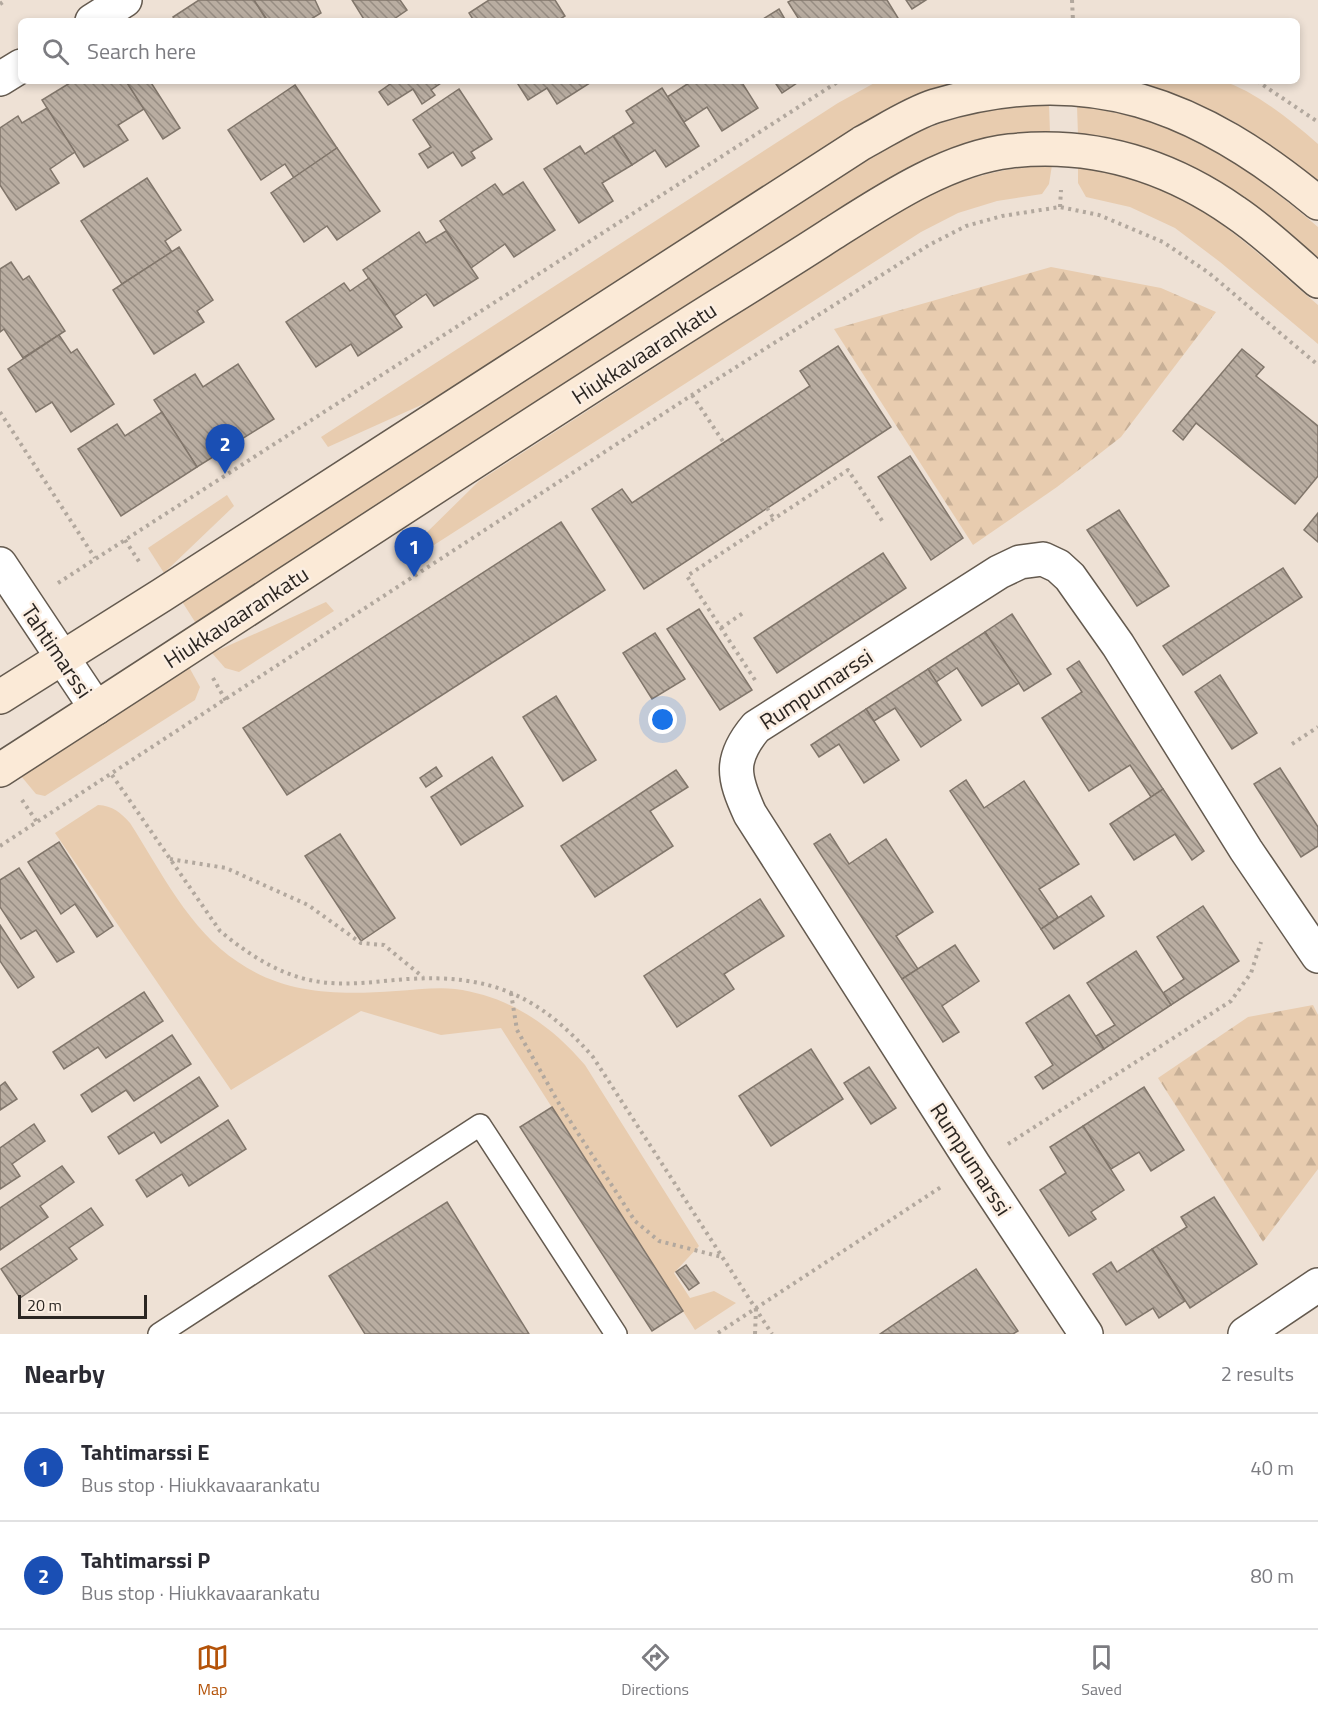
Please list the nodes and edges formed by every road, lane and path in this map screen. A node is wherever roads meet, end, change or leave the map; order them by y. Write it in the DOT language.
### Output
graph roads {
  1 [pos="6,0"];
  2 [pos="125,0"];
  3 [pos="1072,0"];
  4 [pos="0,4"];
  5 [pos="97,18"];
  6 [pos="1074,18"];
  7 [pos="18,68"];
  8 [pos="0,79"];
  9 [pos="835,84"];
  10 [pos="1261,84"];
  11 [pos="1318,122"];
  12 [pos="1318,203"];
  13 [pos="1318,281"];
  14 [pos="1318,364"];
  15 [pos="693,395"];
  16 [pos="0,412"];
  17 [pos="724,443"];
  18 [pos="767,508"];
  19 [pos="774,519"];
  20 [pos="883,522"];
  21 [pos="95,558"];
  22 [pos="0,564"];
  23 [pos="26,605"];
  24 [pos="743,613"];
  25 [pos="721,628"];
  26 [pos="62,658"];
  27 [pos="0,696"];
  28 [pos="96,708"];
  29 [pos="777,714"];
  30 [pos="1318,727"];
  31 [pos="1292,744"];
  32 [pos="0,770"];
  33 [pos="112,775"];
  34 [pos="0,846"];
  35 [pos="169,859"];
  36 [pos="1279,899"];
  37 [pos="1318,956"];
  38 [pos="424,978"];
  39 [pos="511,992"];
  40 [pos="974,1165"];
  41 [pos="723,1257"];
  42 [pos="1318,1285"];
  43 [pos="756,1308"];
  44 [pos="718,1333"];
  45 [pos="159,1334"];
  46 [pos="616,1334"];
  47 [pos="755,1334"];
  48 [pos="772,1334"];
  49 [pos="1086,1334"];
  50 [pos="1245,1334"];
  1 -- 4 [label="path"];
  2 -- 5 [label="street"];
  3 -- 6 [label="path"];
  7 -- 8 [label="street"];
  9 -- 21 [label="path"];
  10 -- 11 [label="path"];
  12 -- 26 [label="street"];
  13 -- 28 [label="street, Hiukkavaarankatu"];
  14 -- 15 [label="path"];
  15 -- 17 [label="path"];
  15 -- 33 [label="path"];
  16 -- 21 [label="path"];
  18 -- 19 [label="path"];
  19 -- 20 [label="path"];
  19 -- 25 [label="path"];
  21 -- 23 [label="path"];
  22 -- 23 [label="street, Tahtimarssi"];
  23 -- 26 [label="street, Tahtimarssi"];
  24 -- 25 [label="path"];
  25 -- 29 [label="path"];
  26 -- 27 [label="street"];
  26 -- 28 [label="street, Tahtimarssi"];
  28 -- 32 [label="street, Hiukkavaarankatu"];
  29 -- 36 [label="street, Rumpumarssi"];
  29 -- 40 [label="street, Rumpumarssi"];
  30 -- 31 [label="path"];
  33 -- 34 [label="path"];
  33 -- 35 [label="path"];
  35 -- 38 [label="path"];
  35 -- 38 [label="path"];
  36 -- 37 [label="street, Rumpumarssi"];
  36 -- 40 [label="path"];
  38 -- 39 [label="path"];
  39 -- 41 [label="path"];
  39 -- 41 [label="path"];
  40 -- 43 [label="path"];
  40 -- 49 [label="street, Rumpumarssi"];
  41 -- 43 [label="path"];
  42 -- 50 [label="street"];
  43 -- 44 [label="path"];
  43 -- 47 [label="path"];
  43 -- 48 [label="path"];
  45 -- 46 [label="lane"];
}
